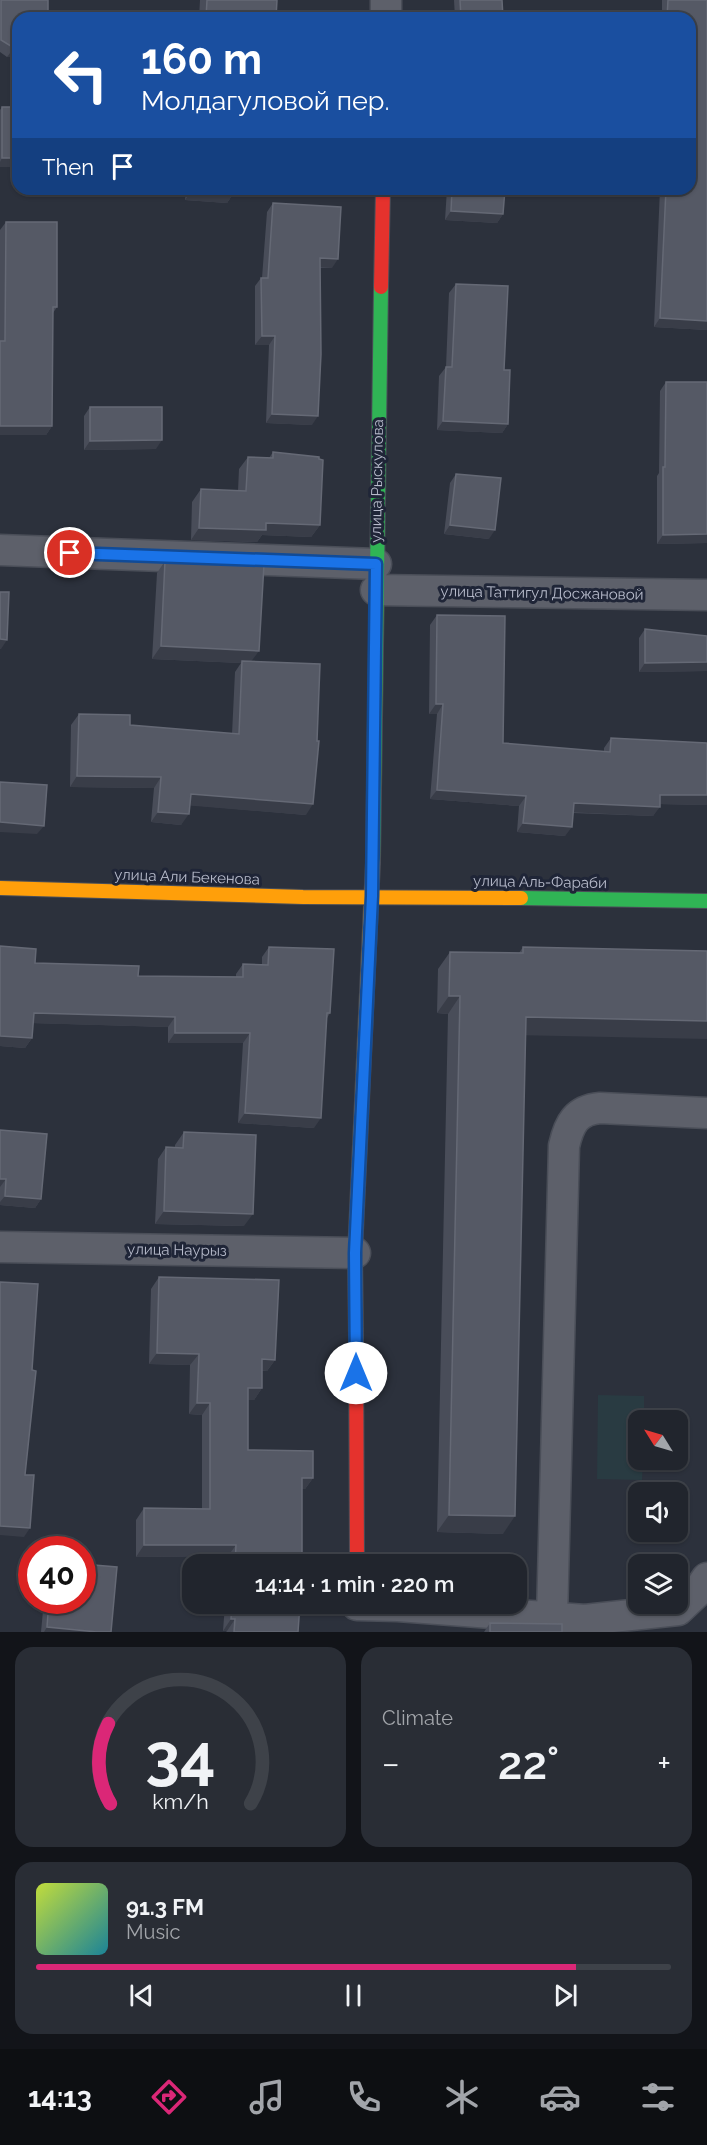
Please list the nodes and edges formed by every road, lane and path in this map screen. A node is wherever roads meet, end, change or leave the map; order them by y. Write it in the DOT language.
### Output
graph roads {
  1 [pos="382,195"];
  2 [pos="0,550"];
  3 [pos="376,577"];
  4 [pos="707,595"];
  5 [pos="0,888"];
  6 [pos="372,896"];
  7 [pos="707,901"];
  8 [pos="707,1113"];
  9 [pos="0,1247"];
  10 [pos="355,1253"];
  11 [pos="357,1554"];
  12 [pos="707,1578"];
  13 [pos="501,1614"];
  14 [pos="552,1618"];
  15 [pos="585,1626"];
  1 -- 3 [label="street, улица Рыскулова"];
  2 -- 3 [label="street, улица Таттигул Досжановой"];
  3 -- 4 [label="street, улица Таттигул Досжановой"];
  3 -- 6 [label="street, улица Рыскулова"];
  5 -- 6 [label="street, улица Али Бекенова"];
  6 -- 7 [label="street, улица Аль-Фараби"];
  6 -- 10 [label="street, улица Рыскулова"];
  8 -- 14 [label="street"];
  9 -- 10 [label="street, улица Наурыз"];
  10 -- 11 [label="street, улица Рыскулова"];
  12 -- 15 [label="street"];
  13 -- 14 [label="street"];
  14 -- 15 [label="street"];
}
